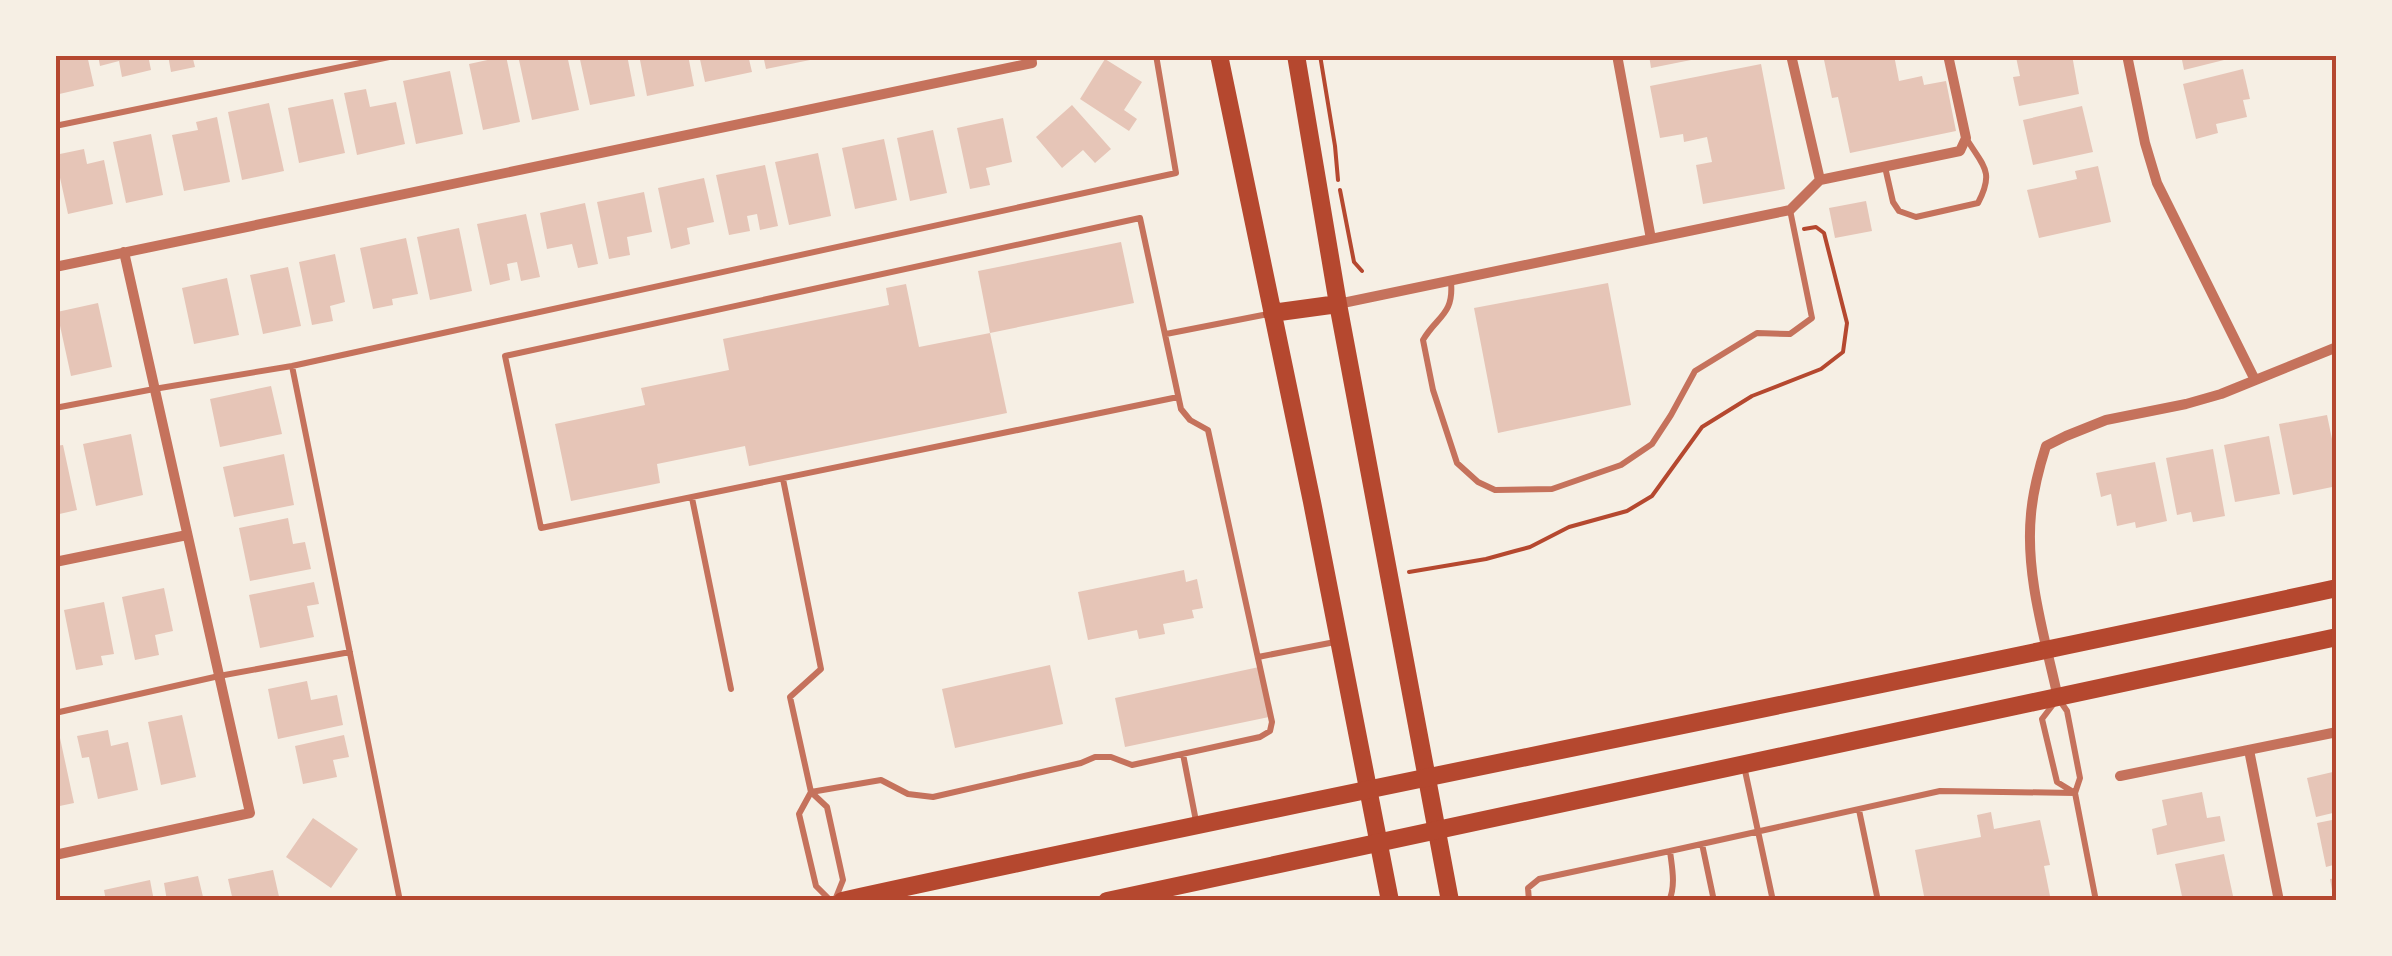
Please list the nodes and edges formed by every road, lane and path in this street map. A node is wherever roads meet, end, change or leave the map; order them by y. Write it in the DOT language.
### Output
graph roads {
  1 [pos="399,55"];
  2 [pos="1156,55"];
  3 [pos="1220,55"];
  4 [pos="1296,55"];
  5 [pos="1320,55"];
  6 [pos="1618,55"];
  7 [pos="1790,55"];
  8 [pos="1948,55"];
  9 [pos="2126,55"];
  10 [pos="1032,59"];
  11 [pos="55,126"];
  12 [pos="1966,138"];
  13 [pos="1885,167"];
  14 [pos="1820,180"];
  15 [pos="1790,210"];
  16 [pos="1795,232"];
  17 [pos="1652,239"];
  18 [pos="124,252"];
  19 [pos="55,266"];
  20 [pos="1362,270"];
  21 [pos="1450,280"];
  22 [pos="1338,304"];
  23 [pos="1272,314"];
  24 [pos="1166,334"];
  25 [pos="2337,347"];
  26 [pos="292,366"];
  27 [pos="2255,380"];
  28 [pos="154,389"];
  29 [pos="1178,396"];
  30 [pos="55,408"];
  31 [pos="783,478"];
  32 [pos="692,498"];
  33 [pos="187,535"];
  34 [pos="55,562"];
  35 [pos="1409,572"];
  36 [pos="2337,588"];
  37 [pos="2337,637"];
  38 [pos="1338,641"];
  39 [pos="2047,650"];
  40 [pos="350,652"];
  41 [pos="1258,656"];
  42 [pos="219,676"];
  43 [pos="731,689"];
  44 [pos="2058,698"];
  45 [pos="55,713"];
  46 [pos="2337,732"];
  47 [pos="2249,750"];
  48 [pos="1184,754"];
  49 [pos="1744,764"];
  50 [pos="1426,776"];
  51 [pos="2120,776"];
  52 [pos="1367,788"];
  53 [pos="811,792"];
  54 [pos="2075,793"];
  55 [pos="1860,810"];
  56 [pos="1196,823"];
  57 [pos="1436,832"];
  58 [pos="1758,832"];
  59 [pos="1378,844"];
  60 [pos="1702,844"];
  61 [pos="1670,851"];
  62 [pos="55,855"];
  63 [pos="1345,900"];
  64 [pos="400,901"];
  65 [pos="833,901"];
  66 [pos="842,901"];
  67 [pos="1107,901"];
  68 [pos="1355,901"];
  69 [pos="1390,901"];
  70 [pos="1450,901"];
  71 [pos="1528,901"];
  72 [pos="1669,901"];
  73 [pos="1714,901"];
  74 [pos="1773,901"];
  75 [pos="1878,901"];
  76 [pos="2096,901"];
  77 [pos="2279,901"];
  1 -- 11 [label="lane"];
  2 -- 26 [label="lane"];
  3 -- 23 [label="main road"];
  4 -- 22 [label="main road"];
  5 -- 20 [label="path"];
  6 -- 17 [label="street"];
  7 -- 14 [label="street"];
  8 -- 12 [label="street"];
  9 -- 27 [label="street"];
  10 -- 18 [label="street"];
  12 -- 13 [label="street"];
  12 -- 13 [label="lane"];
  13 -- 14 [label="street"];
  14 -- 15 [label="street"];
  15 -- 16 [label="lane"];
  15 -- 17 [label="street"];
  16 -- 21 [label="lane"];
  16 -- 35 [label="path"];
  17 -- 21 [label="street"];
  18 -- 19 [label="street"];
  18 -- 28 [label="street"];
  21 -- 22 [label="street"];
  22 -- 23 [label="main road"];
  22 -- 50 [label="main road"];
  23 -- 24 [label="lane"];
  23 -- 38 [label="main road"];
  24 -- 29 [label="lane"];
  24 -- 32 [label="lane"];
  25 -- 27 [label="street"];
  26 -- 28 [label="lane"];
  26 -- 40 [label="lane"];
  27 -- 39 [label="street"];
  28 -- 30 [label="lane"];
  28 -- 33 [label="street"];
  29 -- 31 [label="lane"];
  29 -- 41 [label="lane"];
  31 -- 32 [label="lane"];
  31 -- 53 [label="lane"];
  32 -- 43 [label="lane"];
  33 -- 34 [label="street"];
  33 -- 42 [label="street"];
  36 -- 39 [label="main road"];
  37 -- 44 [label="main road"];
  38 -- 41 [label="lane"];
  38 -- 52 [label="main road"];
  39 -- 44 [label="street"];
  39 -- 50 [label="main road"];
  40 -- 42 [label="lane"];
  40 -- 64 [label="lane"];
  41 -- 48 [label="lane"];
  42 -- 45 [label="lane"];
  42 -- 62 [label="street"];
  44 -- 49 [label="main road"];
  44 -- 54 [label="lane"];
  44 -- 54 [label="lane"];
  46 -- 47 [label="street"];
  47 -- 51 [label="street"];
  47 -- 77 [label="street"];
  48 -- 53 [label="lane"];
  48 -- 56 [label="lane"];
  49 -- 57 [label="main road"];
  49 -- 58 [label="lane"];
  50 -- 52 [label="main road"];
  50 -- 57 [label="main road"];
  52 -- 56 [label="main road"];
  52 -- 59 [label="main road"];
  53 -- 65 [label="lane"];
  53 -- 65 [label="lane"];
  54 -- 55 [label="lane"];
  54 -- 76 [label="lane"];
  55 -- 58 [label="lane"];
  55 -- 75 [label="lane"];
  56 -- 66 [label="main road"];
  57 -- 59 [label="main road"];
  57 -- 70 [label="main road"];
  58 -- 60 [label="lane"];
  58 -- 74 [label="lane"];
  59 -- 67 [label="main road"];
  59 -- 69 [label="main road"];
  60 -- 61 [label="lane"];
  60 -- 73 [label="lane"];
  61 -- 71 [label="lane"];
  61 -- 72 [label="lane"];
  63 -- 68 [label="path"];
}
